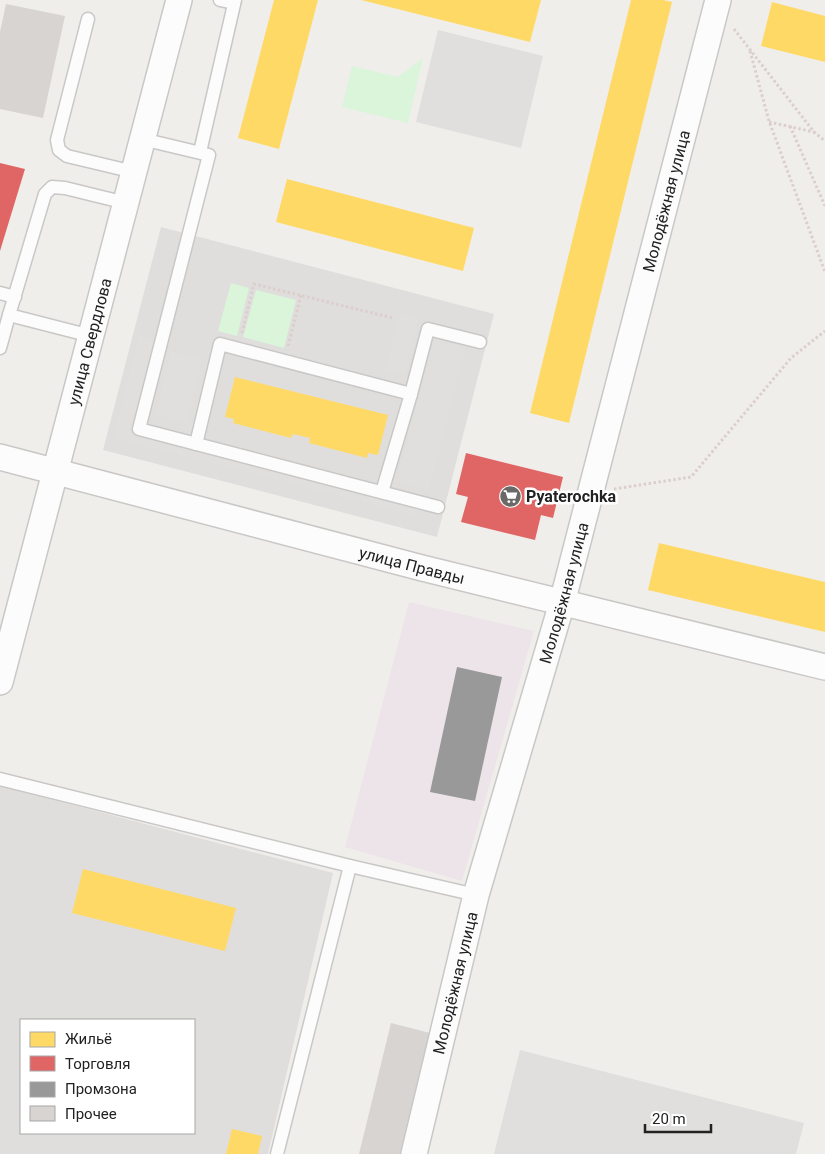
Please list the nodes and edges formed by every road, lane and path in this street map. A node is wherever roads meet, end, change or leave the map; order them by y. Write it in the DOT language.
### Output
graph roads {
  1 [pos="179,0"];
  2 [pos="220,0"];
  3 [pos="234,1"];
  4 [pos="718,3"];
  5 [pos="88,19"];
  6 [pos="750,52"];
  7 [pos="769,122"];
  8 [pos="790,126"];
  9 [pos="814,132"];
  10 [pos="142,138"];
  11 [pos="825,141"];
  12 [pos="200,152"];
  13 [pos="134,172"];
  14 [pos="126,203"];
  15 [pos="825,206"];
  16 [pos="825,272"];
  17 [pos="0,293"];
  18 [pos="301,296"];
  19 [pos="15,297"];
  20 [pos="9,315"];
  21 [pos="825,331"];
  22 [pos="91,336"];
  23 [pos="480,342"];
  24 [pos="0,348"];
  25 [pos="284,361"];
  26 [pos="411,394"];
  27 [pos="196,444"];
  28 [pos="0,457"];
  29 [pos="56,471"];
  30 [pos="382,492"];
  31 [pos="592,492"];
  32 [pos="438,507"];
  33 [pos="562,603"];
  34 [pos="825,667"];
  35 [pos="0,682"];
  36 [pos="0,780"];
  37 [pos="350,866"];
  38 [pos="476,895"];
  39 [pos="278,1154"];
  40 [pos="414,1154"];
  1 -- 10 [label="street, улица Свердлова"];
  2 -- 3 [label="lane"];
  3 -- 12 [label="lane"];
  4 -- 6 [label="path"];
  4 -- 31 [label="street, Молодёжная улица"];
  5 -- 13 [label="lane"];
  6 -- 7 [label="path"];
  6 -- 9 [label="path"];
  7 -- 8 [label="path"];
  7 -- 16 [label="path"];
  8 -- 9 [label="path"];
  8 -- 15 [label="path"];
  9 -- 11 [label="path"];
  10 -- 12 [label="lane"];
  10 -- 13 [label="street, улица Свердлова"];
  12 -- 27 [label="lane"];
  13 -- 14 [label="street, улица Свердлова"];
  14 -- 19 [label="lane"];
  14 -- 22 [label="street, улица Свердлова"];
  17 -- 19 [label="lane"];
  18 -- 25 [label="path"];
  19 -- 20 [label="lane"];
  20 -- 22 [label="lane"];
  20 -- 24 [label="lane"];
  21 -- 31 [label="path"];
  22 -- 29 [label="street, улица Свердлова"];
  23 -- 26 [label="lane"];
  25 -- 26 [label="lane"];
  25 -- 27 [label="lane"];
  26 -- 30 [label="lane"];
  27 -- 30 [label="lane"];
  28 -- 29 [label="street, улица Правды"];
  29 -- 33 [label="street, улица Правды"];
  29 -- 35 [label="street, улица Свердлова"];
  30 -- 32 [label="lane"];
  31 -- 33 [label="street, Молодёжная улица"];
  33 -- 34 [label="street, улица Правды"];
  33 -- 38 [label="street, Молодёжная улица"];
  36 -- 37 [label="lane"];
  37 -- 38 [label="lane"];
  37 -- 39 [label="lane"];
  38 -- 40 [label="street, Молодёжная улица"];
}
